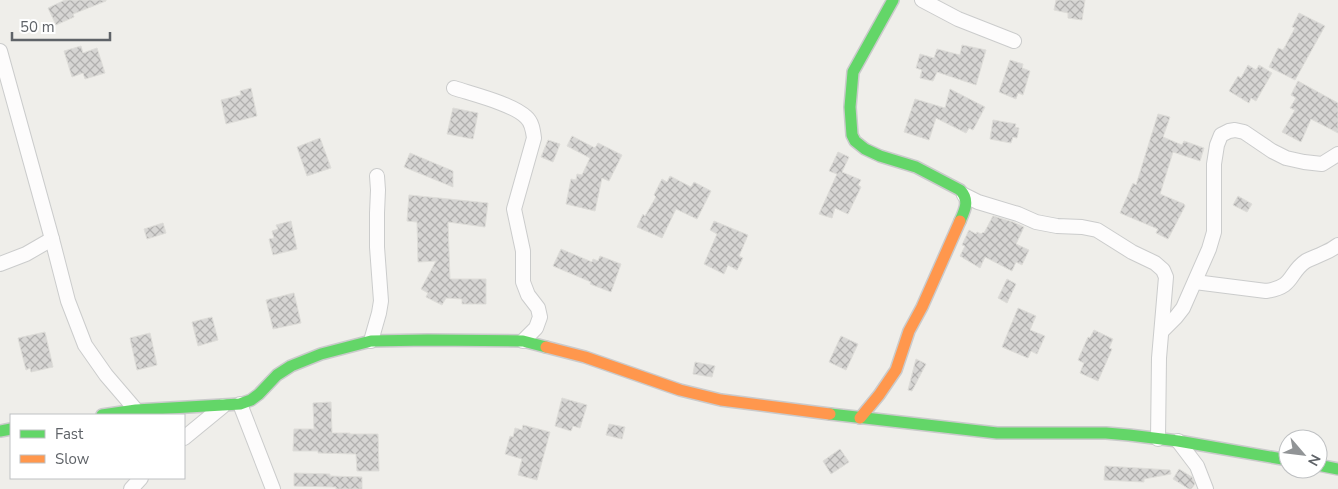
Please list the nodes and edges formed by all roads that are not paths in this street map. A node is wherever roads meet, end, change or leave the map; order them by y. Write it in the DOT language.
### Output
graph roads {
  1 [pos="894,0"];
  2 [pos="922,0"];
  3 [pos="1014,41"];
  4 [pos="0,51"];
  5 [pos="454,88"];
  6 [pos="1338,154"];
  7 [pos="377,176"];
  8 [pos="964,195"];
  9 [pos="52,239"];
  10 [pos="1338,245"];
  11 [pos="0,264"];
  12 [pos="1195,282"];
  13 [pos="1162,331"];
  14 [pos="371,341"];
  15 [pos="523,341"];
  16 [pos="240,404"];
  17 [pos="223,406"];
  18 [pos="136,410"];
  19 [pos="109,414"];
  20 [pos="860,418"];
  21 [pos="185,437"];
  22 [pos="1158,439"];
  23 [pos="1178,441"];
  24 [pos="1278,458"];
  25 [pos="141,479"];
  26 [pos="131,489"];
  27 [pos="274,489"];
  28 [pos="1206,489"];
  1 -- 8 [label="street"];
  2 -- 3 [label="street"];
  4 -- 9 [label="street"];
  5 -- 15 [label="street"];
  6 -- 12 [label="street"];
  7 -- 14 [label="street"];
  8 -- 13 [label="street"];
  8 -- 20 [label="street"];
  9 -- 11 [label="street"];
  9 -- 18 [label="street"];
  10 -- 12 [label="street"];
  12 -- 13 [label="street"];
  13 -- 22 [label="street"];
  14 -- 15 [label="street"];
  14 -- 16 [label="street"];
  15 -- 20 [label="street"];
  16 -- 17 [label="street"];
  16 -- 27 [label="street"];
  17 -- 18 [label="street"];
  17 -- 21 [label="street"];
  18 -- 19 [label="street"];
  20 -- 22 [label="street"];
  22 -- 23 [label="street"];
  23 -- 24 [label="street"];
  23 -- 28 [label="street"];
  25 -- 26 [label="street"];
}
